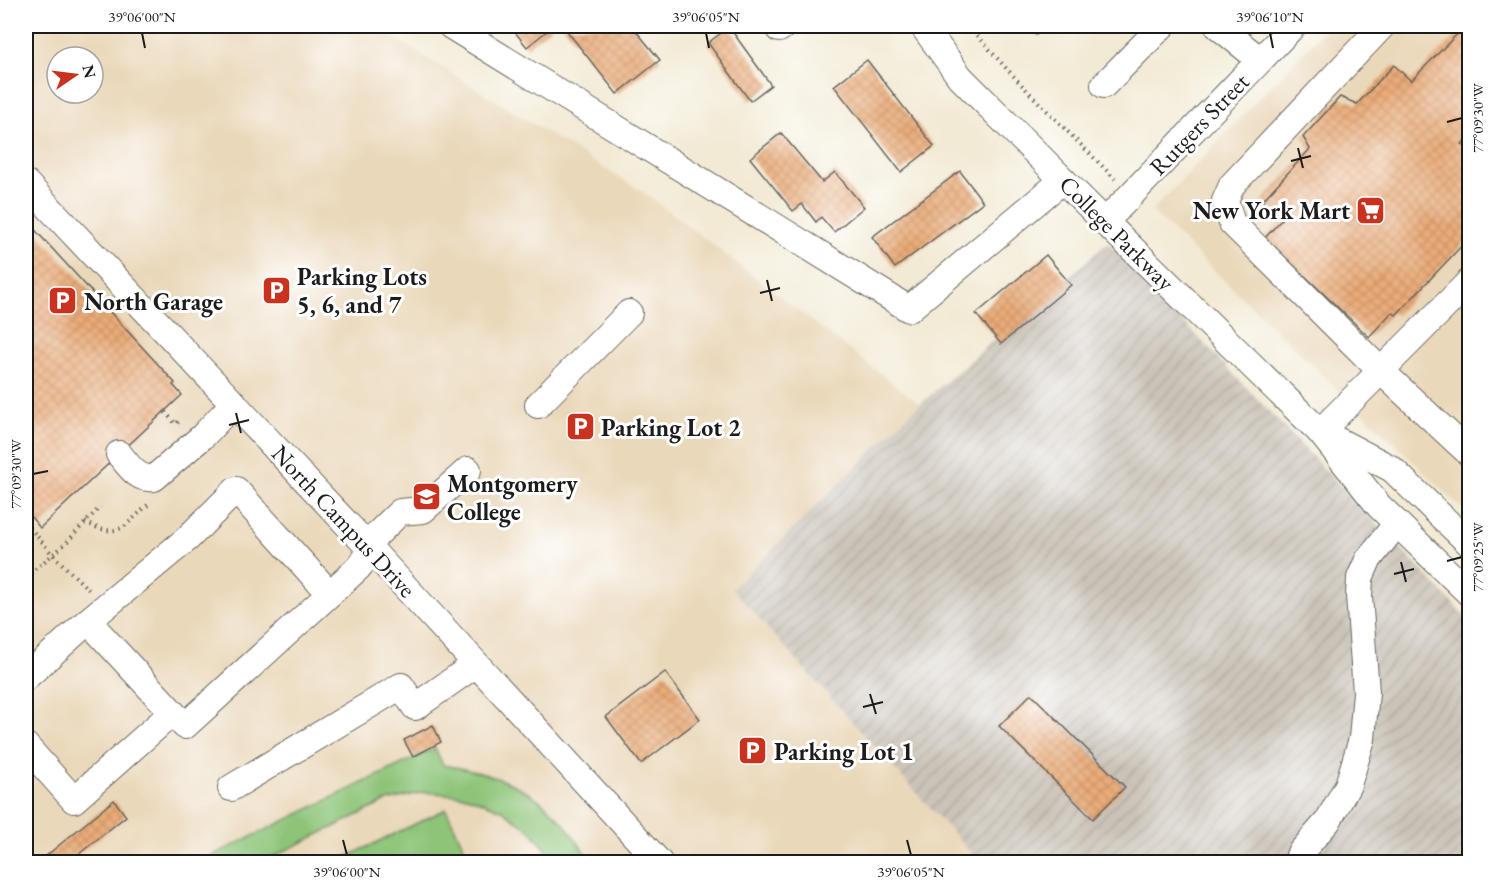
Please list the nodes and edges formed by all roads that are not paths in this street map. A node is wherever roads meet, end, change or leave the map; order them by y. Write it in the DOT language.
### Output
graph roads {
  1 [pos="451,26"];
  2 [pos="923,26"];
  3 [pos="1162,26"];
  4 [pos="1218,26"];
  5 [pos="1293,26"];
  6 [pos="1382,26"];
  7 [pos="1260,60"];
  8 [pos="1104,85"];
  9 [pos="1063,180"];
  10 [pos="26,183"];
  11 [pos="1105,222"];
  12 [pos="1470,281"];
  13 [pos="629,313"];
  14 [pos="1381,370"];
  15 [pos="234,403"];
  16 [pos="538,405"];
  17 [pos="1320,432"];
  18 [pos="119,454"];
  19 [pos="1470,454"];
  20 [pos="468,470"];
  21 [pos="1397,523"];
  22 [pos="1470,544"];
  23 [pos="369,548"];
  24 [pos="329,593"];
  25 [pos="1470,594"];
  26 [pos="97,614"];
  27 [pos="476,664"];
  28 [pos="26,677"];
  29 [pos="172,714"];
  30 [pos="26,746"];
  31 [pos="231,788"];
  32 [pos="659,862"];
  33 [pos="1297,862"];
  1 -- 9 [label="street"];
  2 -- 9 [label="street, College Parkway"];
  3 -- 8 [label="street"];
  4 -- 7 [label="street"];
  5 -- 7 [label="street, Rutgers Street"];
  6 -- 14 [label="street"];
  7 -- 11 [label="street, Rutgers Street"];
  9 -- 11 [label="street, College Parkway"];
  10 -- 15 [label="street, North Campus Drive"];
  11 -- 17 [label="street, College Parkway"];
  12 -- 14 [label="street"];
  13 -- 16 [label="street"];
  14 -- 17 [label="street"];
  14 -- 19 [label="street"];
  15 -- 18 [label="street"];
  15 -- 23 [label="street, North Campus Drive"];
  17 -- 21 [label="street, College Parkway"];
  17 -- 22 [label="street, College Parkway"];
  20 -- 23 [label="street"];
  21 -- 25 [label="street, College Parkway"];
  21 -- 33 [label="street"];
  23 -- 24 [label="street"];
  23 -- 27 [label="street, North Campus Drive"];
  24 -- 26 [label="street"];
  24 -- 29 [label="street"];
  26 -- 28 [label="street"];
  26 -- 29 [label="street"];
  27 -- 31 [label="street"];
  27 -- 32 [label="street, North Campus Drive"];
  29 -- 30 [label="street"];
}
